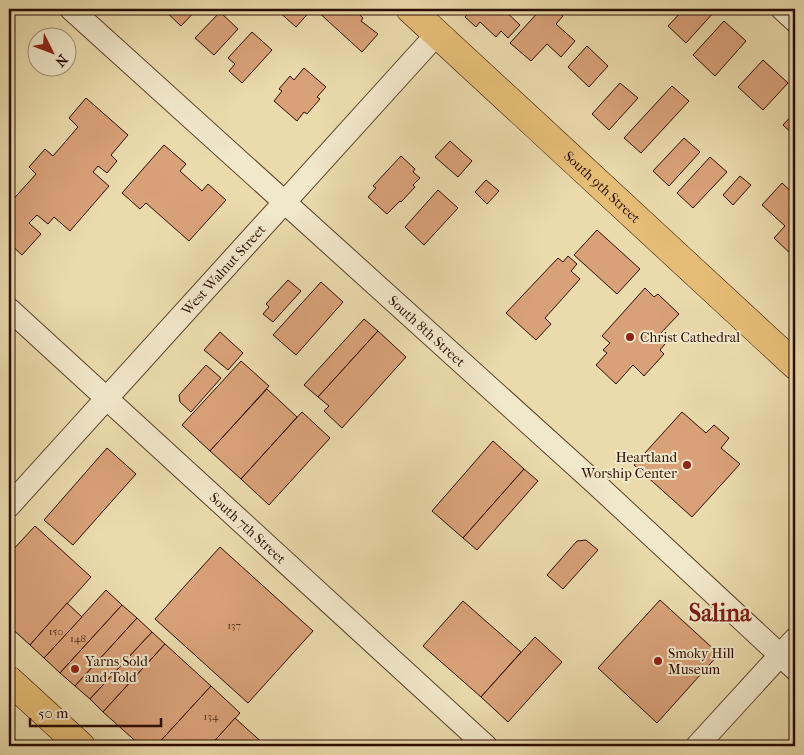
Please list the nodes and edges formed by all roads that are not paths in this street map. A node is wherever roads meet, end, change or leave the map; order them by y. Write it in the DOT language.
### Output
graph roads {
  1 [pos="71,9"];
  2 [pos="782,9"];
  3 [pos="415,10"];
  4 [pos="795,21"];
  5 [pos="437,34"];
  6 [pos="284,202"];
  7 [pos="9,309"];
  8 [pos="795,365"];
  9 [pos="106,399"];
  10 [pos="9,506"];
  11 [pos="795,639"];
  12 [pos="788,662"];
  13 [pos="9,680"];
  14 [pos="81,746"];
  15 [pos="486,746"];
  16 [pos="697,746"];
  1 -- 6 [label="street, South 8th Street"];
  2 -- 4 [label="street"];
  3 -- 5 [label="main road, South 9th Street"];
  5 -- 6 [label="street, West Walnut Street"];
  5 -- 8 [label="main road, South 9th Street"];
  6 -- 9 [label="street, West Walnut Street"];
  6 -- 12 [label="street, South 8th Street"];
  7 -- 9 [label="street, South 7th Street"];
  9 -- 10 [label="street, West Walnut Street"];
  9 -- 15 [label="street, South 7th Street"];
  11 -- 12 [label="street"];
  12 -- 16 [label="street"];
  13 -- 14 [label="main road"];
}
